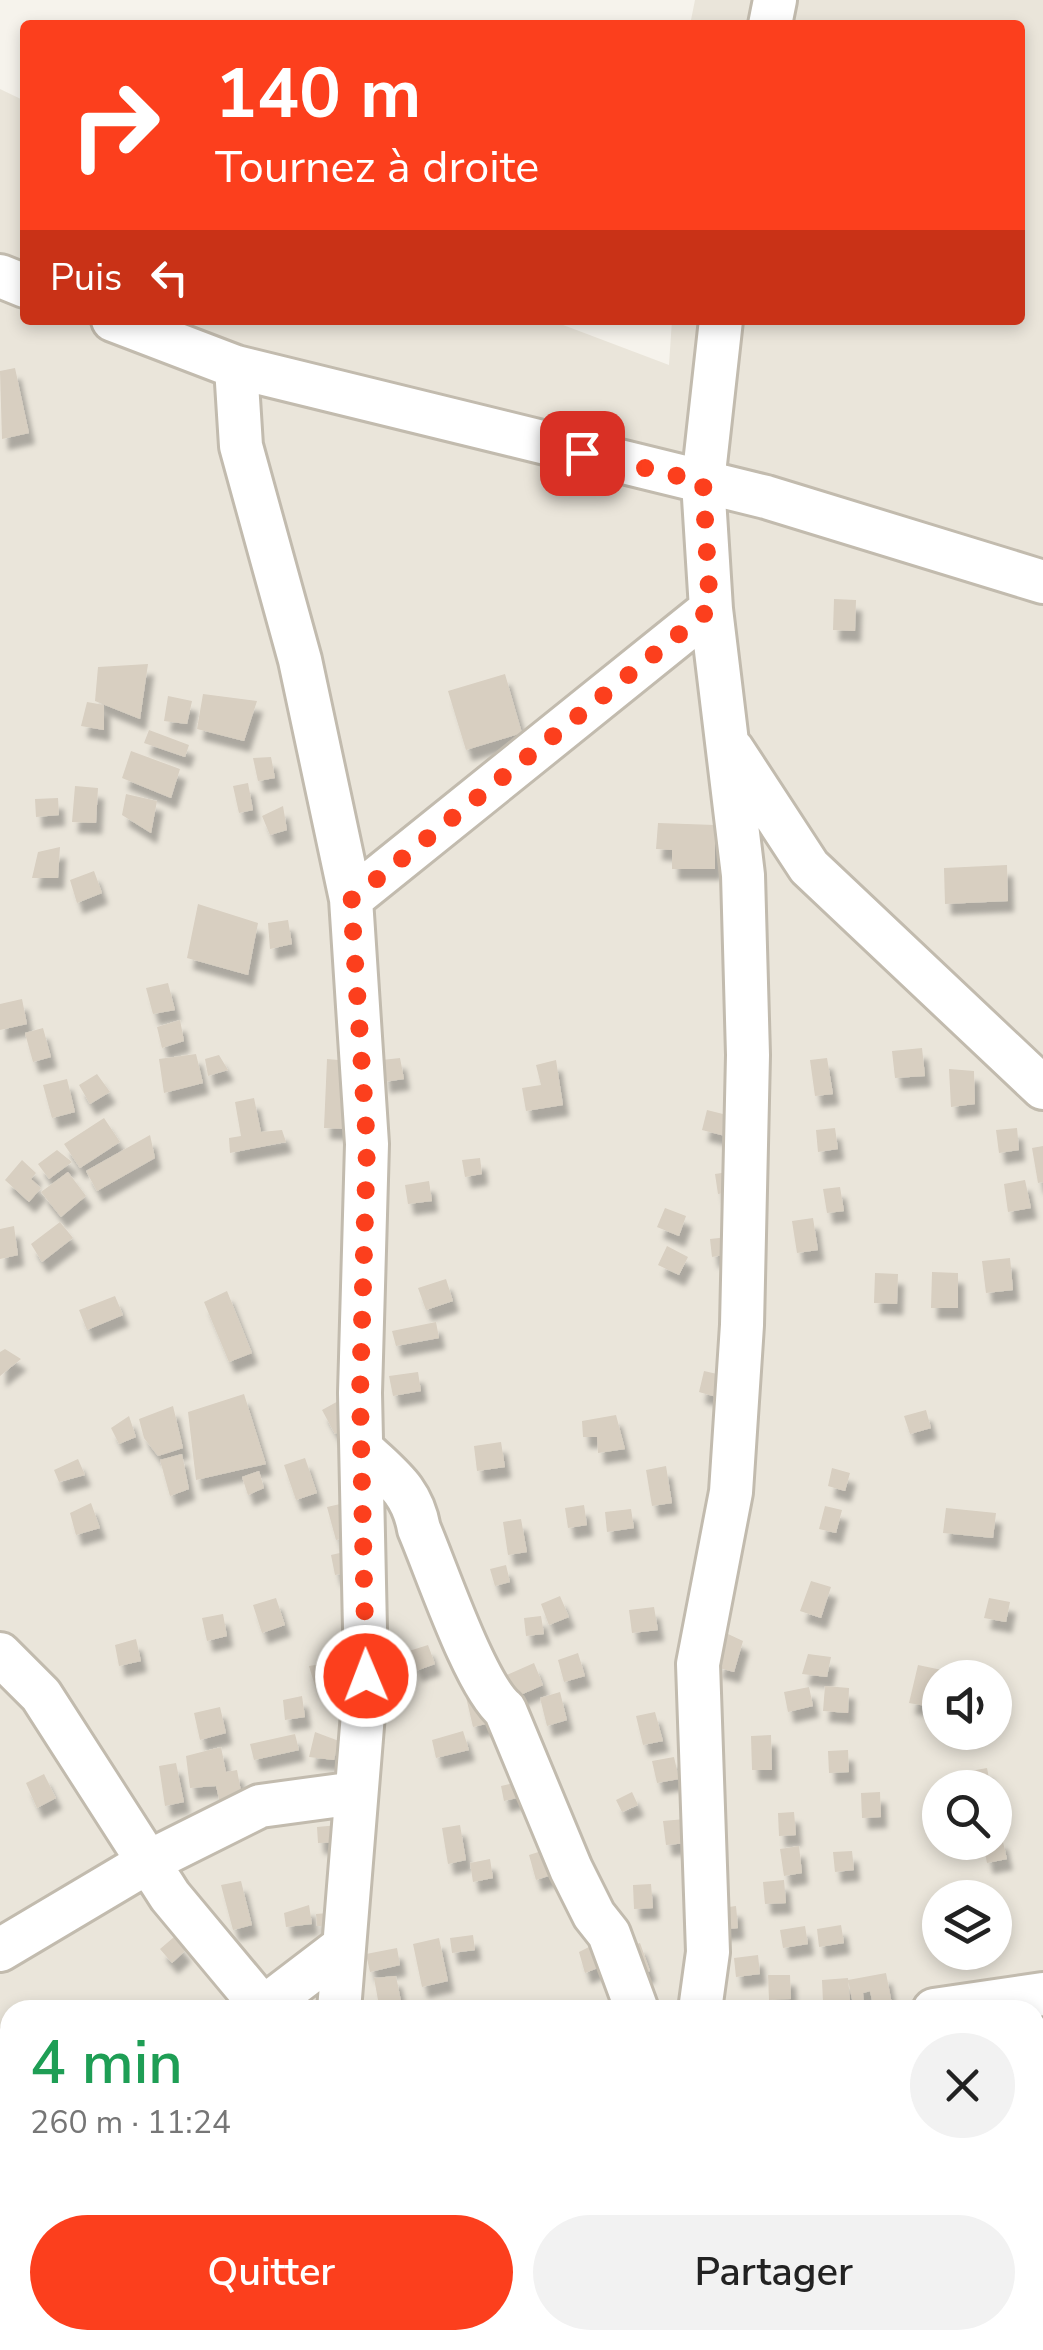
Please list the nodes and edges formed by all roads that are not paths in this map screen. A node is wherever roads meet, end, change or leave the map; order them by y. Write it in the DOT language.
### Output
graph roads {
  1 [pos="126,325"];
  2 [pos="720,325"];
  3 [pos="236,368"];
  4 [pos="703,482"];
  5 [pos="1043,582"];
  6 [pos="710,609"];
  7 [pos="727,740"];
  8 [pos="351,900"];
  9 [pos="1043,1088"];
  10 [pos="363,1450"];
  11 [pos="0,1654"];
  12 [pos="356,1793"];
  13 [pos="148,1862"];
  14 [pos="344,1946"];
  15 [pos="0,1950"];
  16 [pos="1043,1994"];
  17 [pos="256,2000"];
  18 [pos="275,2000"];
  19 [pos="341,2000"];
  20 [pos="634,2000"];
  21 [pos="701,2000"];
  22 [pos="1002,2000"];
  1 -- 3 [label="street"];
  2 -- 4 [label="street"];
  3 -- 4 [label="street"];
  3 -- 8 [label="street"];
  4 -- 5 [label="street"];
  4 -- 6 [label="street"];
  6 -- 7 [label="street"];
  6 -- 8 [label="street"];
  7 -- 9 [label="street"];
  7 -- 21 [label="street"];
  8 -- 10 [label="street"];
  10 -- 12 [label="street"];
  10 -- 20 [label="street"];
  11 -- 13 [label="street"];
  12 -- 13 [label="street"];
  12 -- 14 [label="street"];
  13 -- 15 [label="street"];
  13 -- 17 [label="street"];
  14 -- 18 [label="street"];
  14 -- 19 [label="street"];
  16 -- 22 [label="street"];
}
